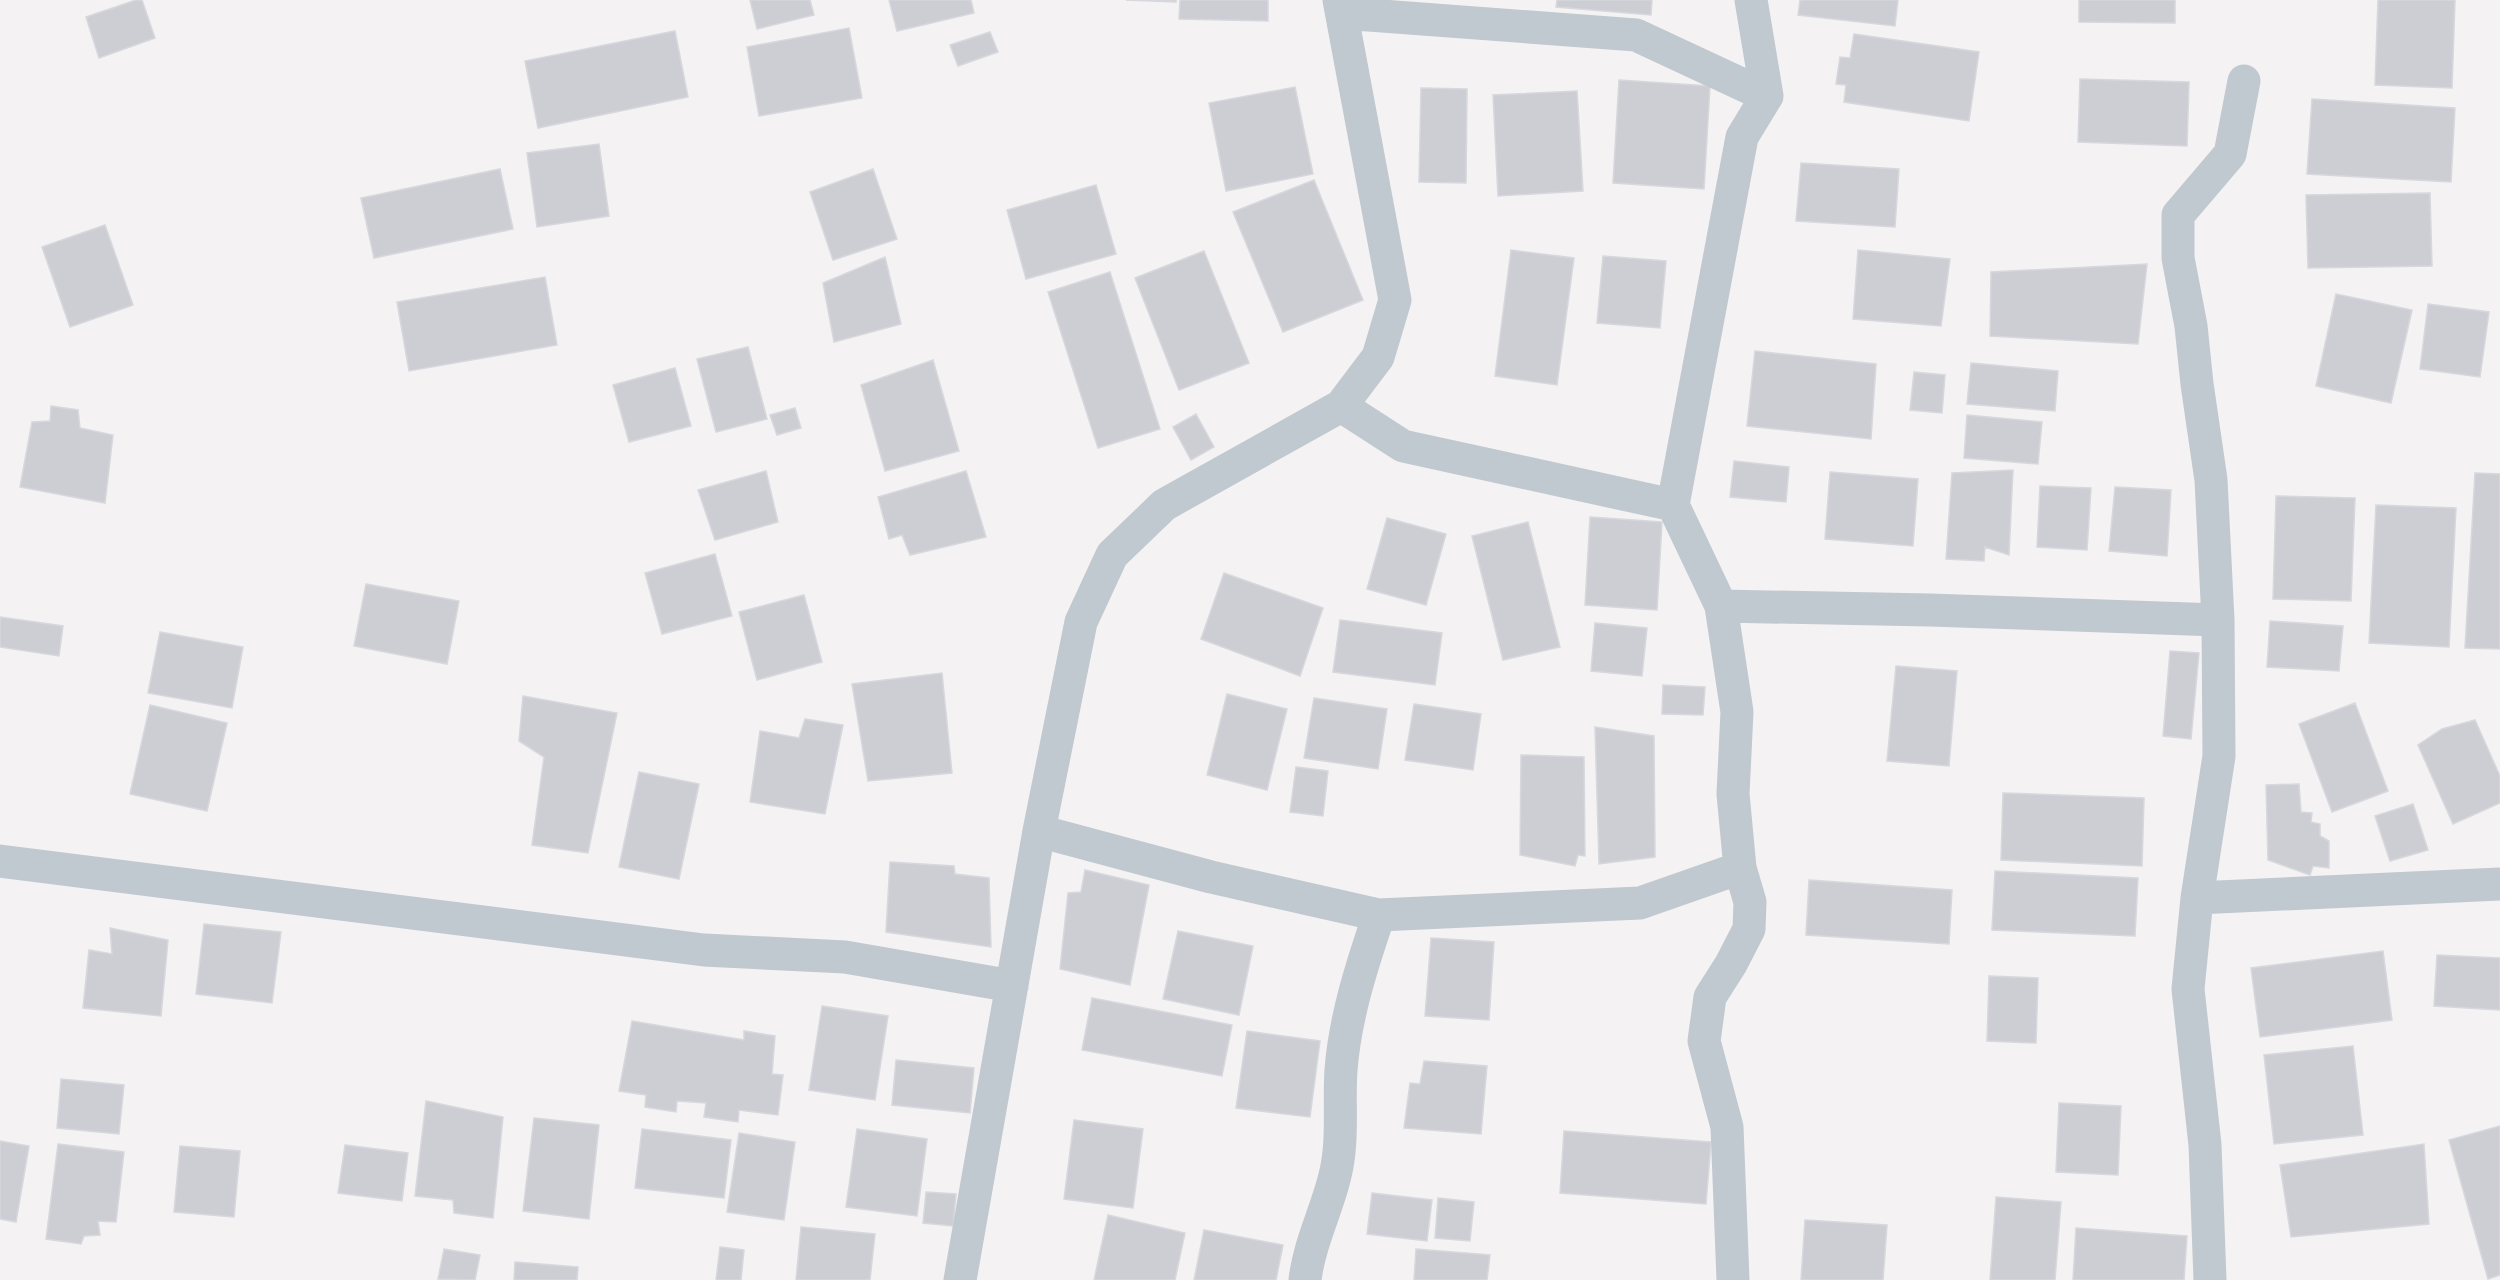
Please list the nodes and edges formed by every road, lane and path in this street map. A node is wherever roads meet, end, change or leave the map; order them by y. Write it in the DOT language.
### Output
graph roads {
  1 [pos="1751,0"];
  2 [pos="1341,7"];
  3 [pos="2244,81"];
  4 [pos="1767,96"];
  5 [pos="1341,406"];
  6 [pos="1673,505"];
  7 [pos="1721,606"];
  8 [pos="2218,620"];
  9 [pos="1039,831"];
  10 [pos="0,861"];
  11 [pos="1740,868"];
  12 [pos="2500,884"];
  13 [pos="2197,898"];
  14 [pos="1379,915"];
  15 [pos="1012,986"];
  16 [pos="960,1280"];
  17 [pos="1305,1280"];
  18 [pos="1733,1280"];
  19 [pos="2210,1280"];
  1 -- 4 [label="street"];
  2 -- 4 [label="street"];
  2 -- 5 [label="street"];
  3 -- 8 [label="street"];
  4 -- 6 [label="street"];
  5 -- 6 [label="street"];
  5 -- 9 [label="street"];
  6 -- 7 [label="street"];
  7 -- 8 [label="street"];
  7 -- 11 [label="street"];
  8 -- 13 [label="street"];
  9 -- 14 [label="street"];
  9 -- 15 [label="street"];
  10 -- 15 [label="street"];
  11 -- 14 [label="street"];
  11 -- 18 [label="street"];
  12 -- 13 [label="street"];
  13 -- 19 [label="street"];
  14 -- 17 [label="street"];
  15 -- 16 [label="street"];
}
